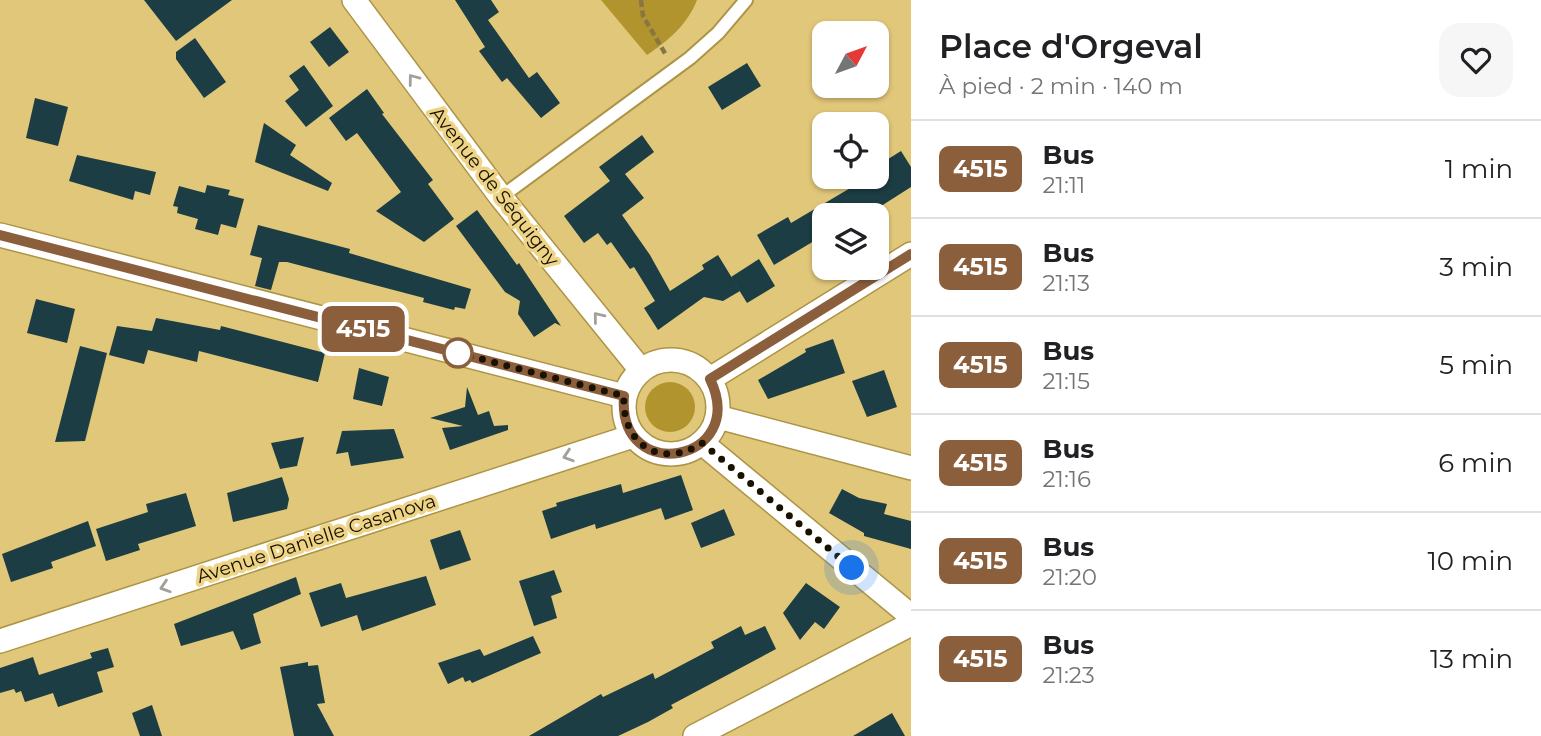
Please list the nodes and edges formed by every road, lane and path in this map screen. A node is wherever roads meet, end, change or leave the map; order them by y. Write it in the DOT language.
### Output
graph roads {
  1 [pos="354,0"];
  2 [pos="640,0"];
  3 [pos="746,0"];
  4 [pos="690,58"];
  5 [pos="501,197"];
  6 [pos="0,235"];
  7 [pos="911,254"];
  8 [pos="641,370"];
  9 [pos="710,379"];
  10 [pos="624,396"];
  11 [pos="718,417"];
  12 [pos="633,436"];
  13 [pos="702,443"];
  14 [pos="911,468"];
  15 [pos="911,616"];
  16 [pos="911,624"];
  17 [pos="0,641"];
  18 [pos="695,736"];
  5 -- 1 [label="street, Avenue de Séquigny, one-way"];
  2 -- 4 [label="path"];
  3 -- 4 [label="lane"];
  4 -- 5 [label="lane"];
  8 -- 5 [label="street, Avenue de Séquigny, one-way"];
  6 -- 10 [label="street"];
  7 -- 9 [label="street"];
  8 -- 9 [label="street"];
  8 -- 10 [label="street"];
  9 -- 11 [label="street"];
  10 -- 12 [label="street"];
  11 -- 13 [label="street"];
  11 -- 14 [label="street"];
  12 -- 13 [label="street"];
  12 -- 17 [label="street, Avenue Danielle Casanova, one-way"];
  13 -- 15 [label="street"];
  16 -- 18 [label="street"];
}
